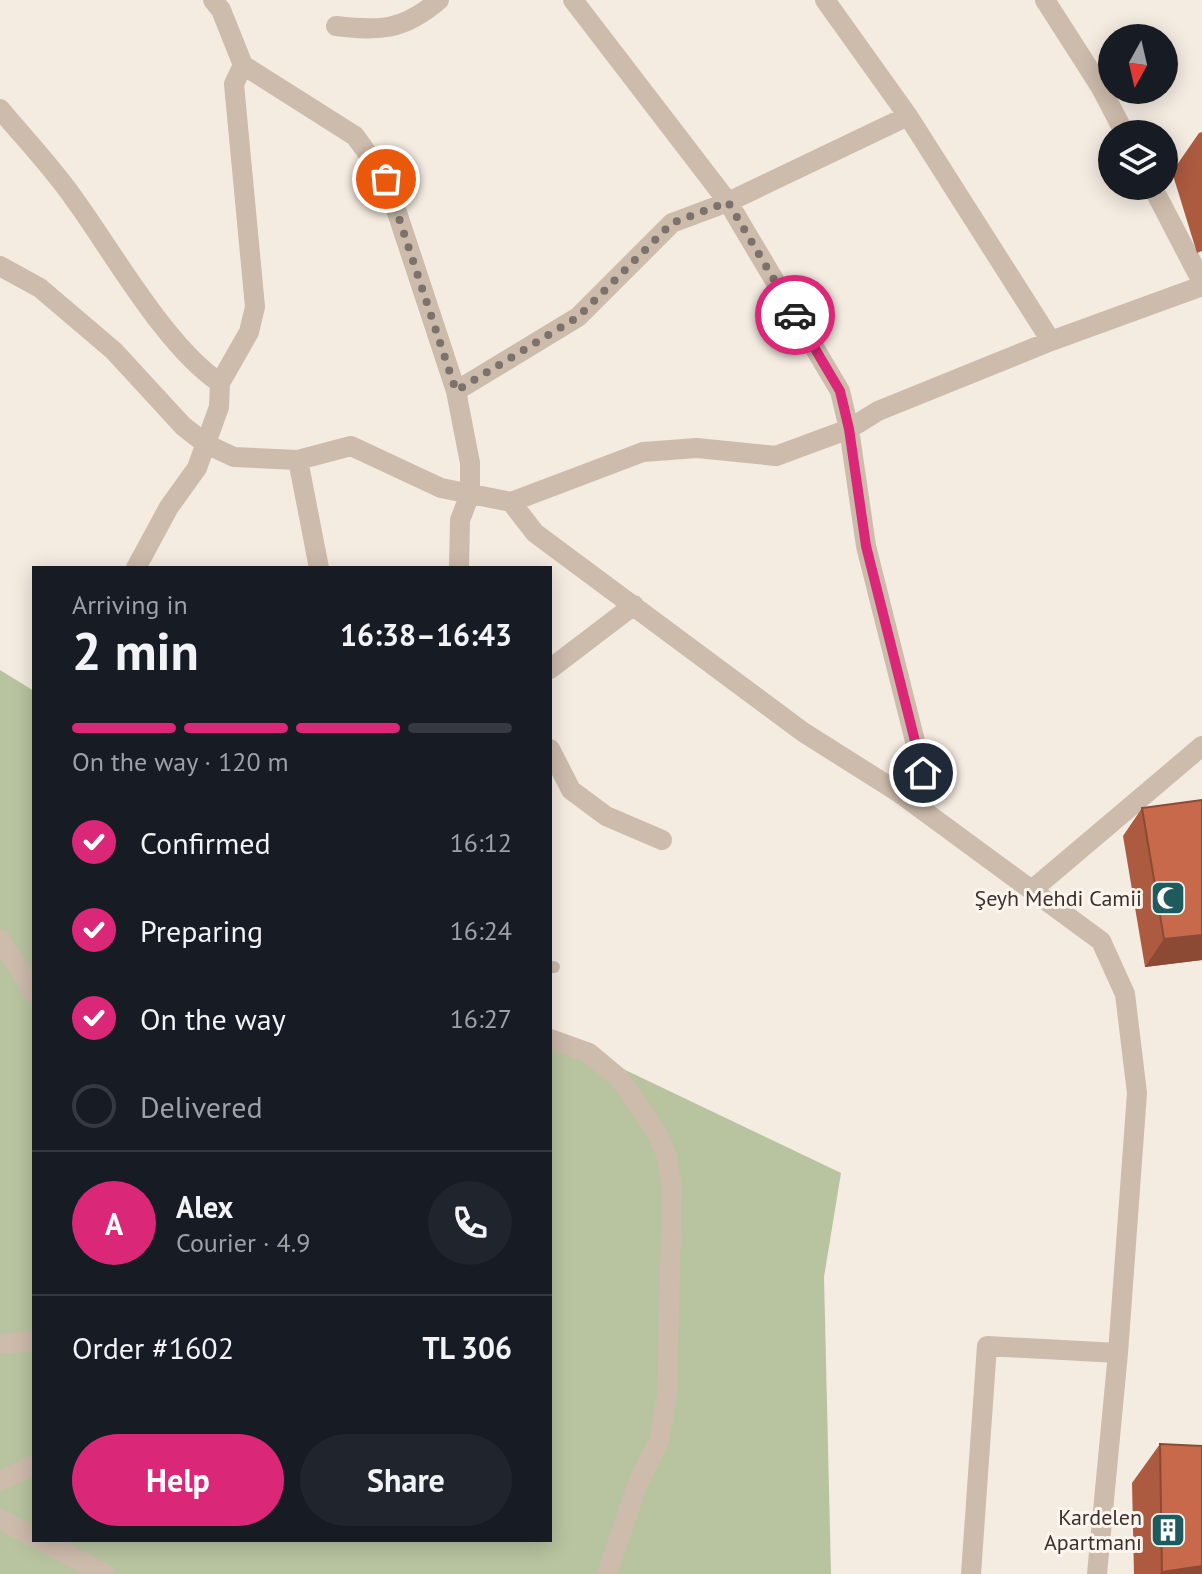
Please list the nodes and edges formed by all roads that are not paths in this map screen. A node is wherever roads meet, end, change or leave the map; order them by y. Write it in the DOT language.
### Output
graph roads {
  1 [pos="439,0"];
  2 [pos="825,0"];
  3 [pos="1045,0"];
  4 [pos="577,1"];
  5 [pos="222,3"];
  6 [pos="336,26"];
  7 [pos="243,65"];
  8 [pos="0,109"];
  9 [pos="908,116"];
  10 [pos="1118,120"];
  11 [pos="1159,200"];
  12 [pos="728,202"];
  13 [pos="0,266"];
  14 [pos="1202,284"];
  15 [pos="1051,341"];
  16 [pos="220,383"];
  17 [pos="456,391"];
  18 [pos="849,429"];
  19 [pos="206,444"];
  20 [pos="298,460"];
  21 [pos="470,494"];
  22 [pos="511,502"];
  23 [pos="137,566"];
  24 [pos="319,566"];
  25 [pos="459,566"];
  26 [pos="634,605"];
  27 [pos="552,667"];
  28 [pos="1202,746"];
  29 [pos="552,753"];
  30 [pos="898,792"];
  31 [pos="662,840"];
  32 [pos="1032,890"];
  33 [pos="0,939"];
  34 [pos="32,990"];
  35 [pos="552,1040"];
  36 [pos="32,1341"];
  37 [pos="0,1344"];
  38 [pos="1118,1353"];
  39 [pos="32,1466"];
  40 [pos="0,1481"];
  41 [pos="0,1519"];
  42 [pos="32,1536"];
  43 [pos="44,1542"];
  44 [pos="105,1574"];
  45 [pos="607,1574"];
  46 [pos="971,1574"];
  47 [pos="1097,1574"];
  1 -- 6 [label="street"];
  2 -- 9 [label="street"];
  3 -- 10 [label="street"];
  4 -- 12 [label="street"];
  5 -- 7 [label="street"];
  7 -- 16 [label="street"];
  7 -- 17 [label="street"];
  8 -- 16 [label="street"];
  9 -- 12 [label="street"];
  9 -- 15 [label="street"];
  11 -- 14 [label="street"];
  12 -- 17 [label="street"];
  12 -- 18 [label="street"];
  13 -- 19 [label="street"];
  14 -- 15 [label="street"];
  15 -- 18 [label="street"];
  16 -- 19 [label="street"];
  17 -- 21 [label="street"];
  18 -- 22 [label="street"];
  18 -- 30 [label="street"];
  19 -- 20 [label="street"];
  19 -- 23 [label="street"];
  20 -- 21 [label="street"];
  20 -- 24 [label="street"];
  21 -- 22 [label="street"];
  21 -- 25 [label="street"];
  22 -- 26 [label="street"];
  26 -- 27 [label="street"];
  26 -- 30 [label="street"];
  28 -- 32 [label="street"];
  29 -- 31 [label="street"];
  30 -- 32 [label="street"];
  32 -- 38 [label="street"];
  33 -- 34 [label="street"];
  35 -- 45 [label="street"];
  36 -- 37 [label="street"];
  38 -- 46 [label="street"];
  38 -- 47 [label="street"];
  39 -- 40 [label="street"];
  41 -- 42 [label="street"];
  43 -- 44 [label="street"];
}
